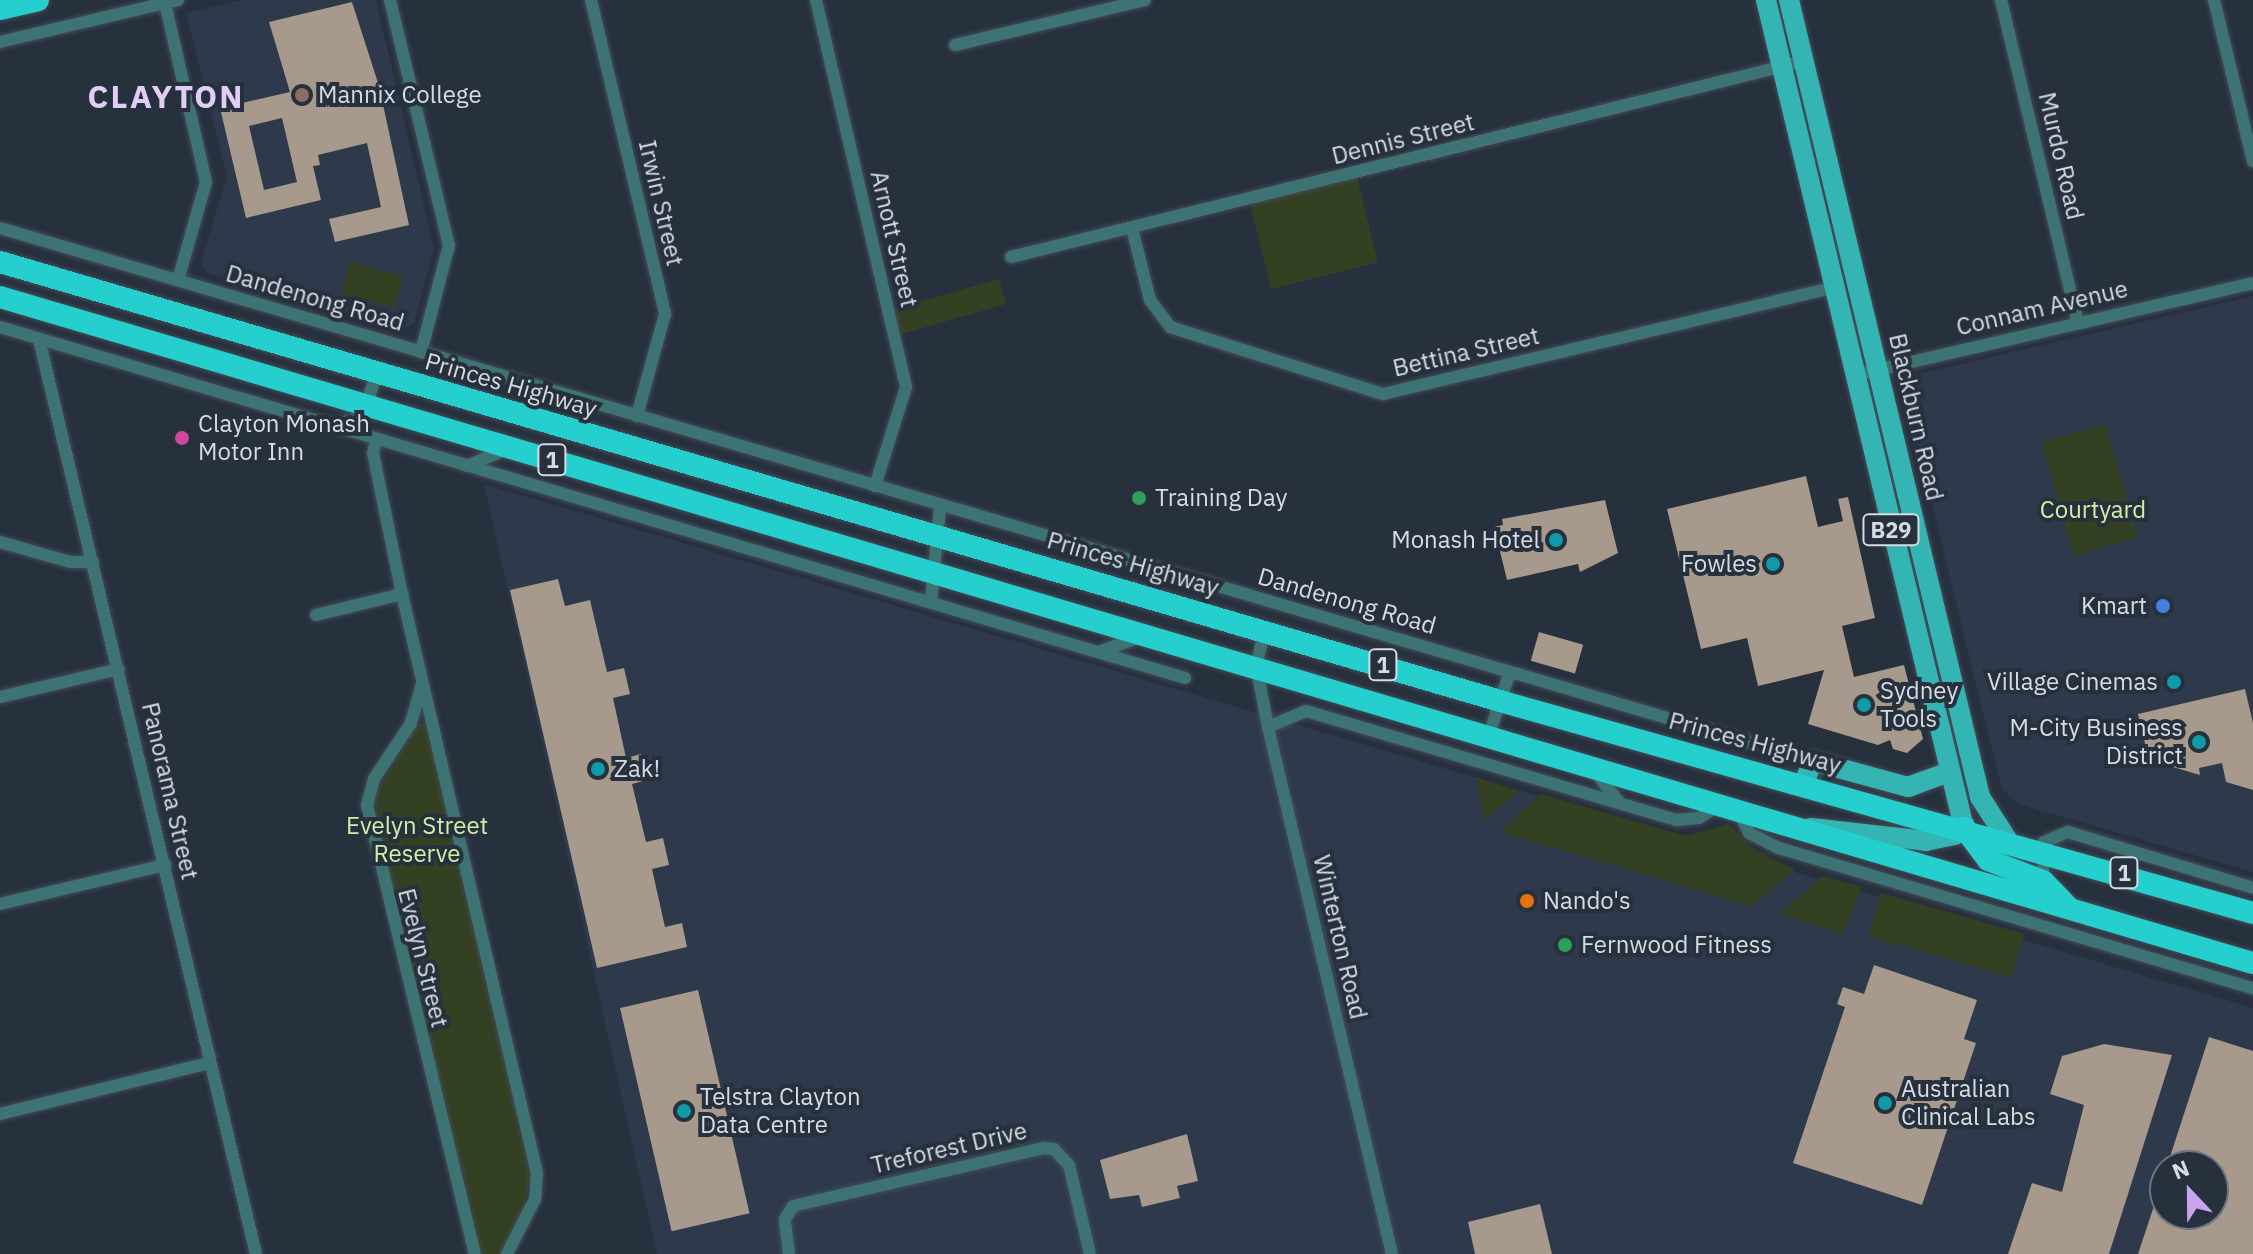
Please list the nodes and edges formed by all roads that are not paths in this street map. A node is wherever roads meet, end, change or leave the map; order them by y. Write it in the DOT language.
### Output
graph roads {
  1 [pos="38,0"];
  2 [pos="390,0"];
  3 [pos="591,0"];
  4 [pos="816,0"];
  5 [pos="1145,0"];
  6 [pos="1766,0"];
  7 [pos="1789,0"];
  8 [pos="2001,0"];
  9 [pos="2214,0"];
  10 [pos="172,2"];
  11 [pos="0,9"];
  12 [pos="0,42"];
  13 [pos="955,45"];
  14 [pos="1804,61"];
  15 [pos="1783,68"];
  16 [pos="2253,161"];
  17 [pos="0,228"];
  18 [pos="1132,228"];
  19 [pos="1011,257"];
  20 [pos="0,262"];
  21 [pos="178,280"];
  22 [pos="2253,280"];
  23 [pos="1834,287"];
  24 [pos="0,297"];
  25 [pos="2078,322"];
  26 [pos="0,327"];
  27 [pos="39,339"];
  28 [pos="421,352"];
  29 [pos="1877,370"];
  30 [pos="377,373"];
  31 [pos="1855,375"];
  32 [pos="369,406"];
  33 [pos="637,416"];
  34 [pos="326,426"];
  35 [pos="376,441"];
  36 [pos="510,448"];
  37 [pos="467,466"];
  38 [pos="875,486"];
  39 [pos="940,507"];
  40 [pos="937,535"];
  41 [pos="0,542"];
  42 [pos="93,562"];
  43 [pos="934,569"];
  44 [pos="402,594"];
  45 [pos="931,601"];
  46 [pos="316,615"];
  47 [pos="1265,630"];
  48 [pos="1146,635"];
  49 [pos="1101,651"];
  50 [pos="1256,665"];
  51 [pos="119,669"];
  52 [pos="1510,672"];
  53 [pos="1185,678"];
  54 [pos="422,680"];
  55 [pos="0,697"];
  56 [pos="1500,701"];
  57 [pos="1447,722"];
  58 [pos="1268,727"];
  59 [pos="1489,735"];
  60 [pos="1467,756"];
  61 [pos="1813,761"];
  62 [pos="1591,765"];
  63 [pos="1949,772"];
  64 [pos="1804,783"];
  65 [pos="1980,797"];
  66 [pos="1621,804"];
  67 [pos="1729,805"];
  68 [pos="1805,827"];
  69 [pos="1964,828"];
  70 [pos="2007,839"];
  71 [pos="2041,849"];
  72 [pos="165,865"];
  73 [pos="2190,868"];
  74 [pos="2043,881"];
  75 [pos="2253,888"];
  76 [pos="2193,893"];
  77 [pos="0,904"];
  78 [pos="2070,908"];
  79 [pos="2253,913"];
  80 [pos="2253,963"];
  81 [pos="2253,988"];
  82 [pos="210,1063"];
  83 [pos="0,1114"];
  84 [pos="256,1254"];
  85 [pos="475,1254"];
  86 [pos="507,1254"];
  87 [pos="789,1254"];
  88 [pos="1090,1254"];
  89 [pos="1392,1254"];
  1 -- 11 [label="highway"];
  2 -- 28 [label="street"];
  3 -- 33 [label="street, Irwin Street"];
  4 -- 38 [label="street, Arnott Street"];
  5 -- 13 [label="street"];
  6 -- 15 [label="main road, Blackburn Road / B29"];
  7 -- 14 [label="main road, Blackburn Road / B29"];
  8 -- 25 [label="street, Murdo Road"];
  9 -- 16 [label="street"];
  10 -- 12 [label="street"];
  10 -- 21 [label="street"];
  14 -- 15 [label="street, Dennis Street"];
  14 -- 29 [label="main road, Blackburn Road / B29"];
  15 -- 18 [label="street, Dennis Street"];
  15 -- 23 [label="main road, Blackburn Road / B29"];
  17 -- 21 [label="street, Dandenong Road"];
  18 -- 19 [label="street, Dennis Street"];
  18 -- 23 [label="street, Bettina Street"];
  20 -- 30 [label="highway, Princes Highway / 1"];
  21 -- 28 [label="street, Dandenong Road"];
  22 -- 25 [label="street, Connam Avenue"];
  23 -- 31 [label="main road, Blackburn Road / B29"];
  24 -- 32 [label="highway, 1"];
  25 -- 29 [label="street, Connam Avenue"];
  26 -- 27 [label="street"];
  27 -- 34 [label="street"];
  27 -- 42 [label="street, Panorama Street"];
  28 -- 33 [label="street, Dandenong Road"];
  29 -- 31 [label="street, Connam Avenue"];
  29 -- 65 [label="main road, Blackburn Road / B29"];
  30 -- 32 [label="street"];
  30 -- 40 [label="highway, Princes Highway / 1"];
  31 -- 63 [label="main road, Blackburn Road / B29"];
  32 -- 34 [label="street"];
  32 -- 36 [label="highway, 1"];
  33 -- 38 [label="street, Dandenong Road"];
  34 -- 35 [label="street"];
  35 -- 37 [label="street"];
  35 -- 44 [label="street, Evelyn Street"];
  36 -- 37 [label="street"];
  36 -- 43 [label="highway, 1"];
  37 -- 45 [label="street"];
  38 -- 39 [label="street, Dandenong Road"];
  39 -- 40 [label="street"];
  39 -- 52 [label="street, Dandenong Road"];
  40 -- 43 [label="street"];
  40 -- 47 [label="highway, Princes Highway / 1"];
  41 -- 42 [label="street"];
  42 -- 51 [label="street, Panorama Street"];
  43 -- 45 [label="street"];
  43 -- 48 [label="highway, 1"];
  44 -- 46 [label="street"];
  44 -- 54 [label="street, Evelyn Street"];
  45 -- 49 [label="street"];
  47 -- 50 [label="street, Winterton Road"];
  47 -- 56 [label="highway, Princes Highway / 1"];
  48 -- 49 [label="street"];
  48 -- 50 [label="highway, 1"];
  49 -- 53 [label="street"];
  50 -- 57 [label="highway, 1"];
  50 -- 58 [label="street, Winterton Road"];
  51 -- 55 [label="street"];
  51 -- 72 [label="street, Panorama Street"];
  52 -- 56 [label="street"];
  52 -- 61 [label="street, Dandenong Road"];
  54 -- 85 [label="street, Evelyn Street"];
  54 -- 86 [label="street, Evelyn Street"];
  56 -- 59 [label="street"];
  56 -- 64 [label="highway, Princes Highway / 1"];
  57 -- 59 [label="highway, 1"];
  57 -- 60 [label="street"];
  58 -- 60 [label="street"];
  58 -- 89 [label="street, Winterton Road"];
  59 -- 62 [label="highway, 1"];
  60 -- 66 [label="street"];
  61 -- 63 [label="main road"];
  61 -- 64 [label="main road"];
  62 -- 66 [label="street"];
  62 -- 67 [label="highway, 1"];
  63 -- 69 [label="main road, Blackburn Road / B29"];
  64 -- 69 [label="highway, Princes Highway / 1"];
  65 -- 69 [label="main road"];
  65 -- 70 [label="main road, Blackburn Road / B29"];
  66 -- 67 [label="street"];
  67 -- 68 [label="highway, 1"];
  67 -- 81 [label="street"];
  68 -- 69 [label="main road"];
  68 -- 78 [label="highway, 1"];
  69 -- 70 [label="highway, Princes Highway / 1"];
  69 -- 74 [label="highway"];
  70 -- 71 [label="highway, Princes Highway / 1"];
  71 -- 73 [label="street"];
  71 -- 74 [label="street"];
  71 -- 76 [label="highway, Princes Highway / 1"];
  72 -- 77 [label="street"];
  72 -- 82 [label="street, Panorama Street"];
  73 -- 75 [label="street"];
  73 -- 76 [label="street"];
  74 -- 78 [label="highway"];
  76 -- 79 [label="highway, Princes Highway / 1"];
  78 -- 80 [label="highway, 1"];
  82 -- 83 [label="street"];
  82 -- 84 [label="street, Panorama Street"];
  87 -- 88 [label="street, Treforest Drive"];
}
